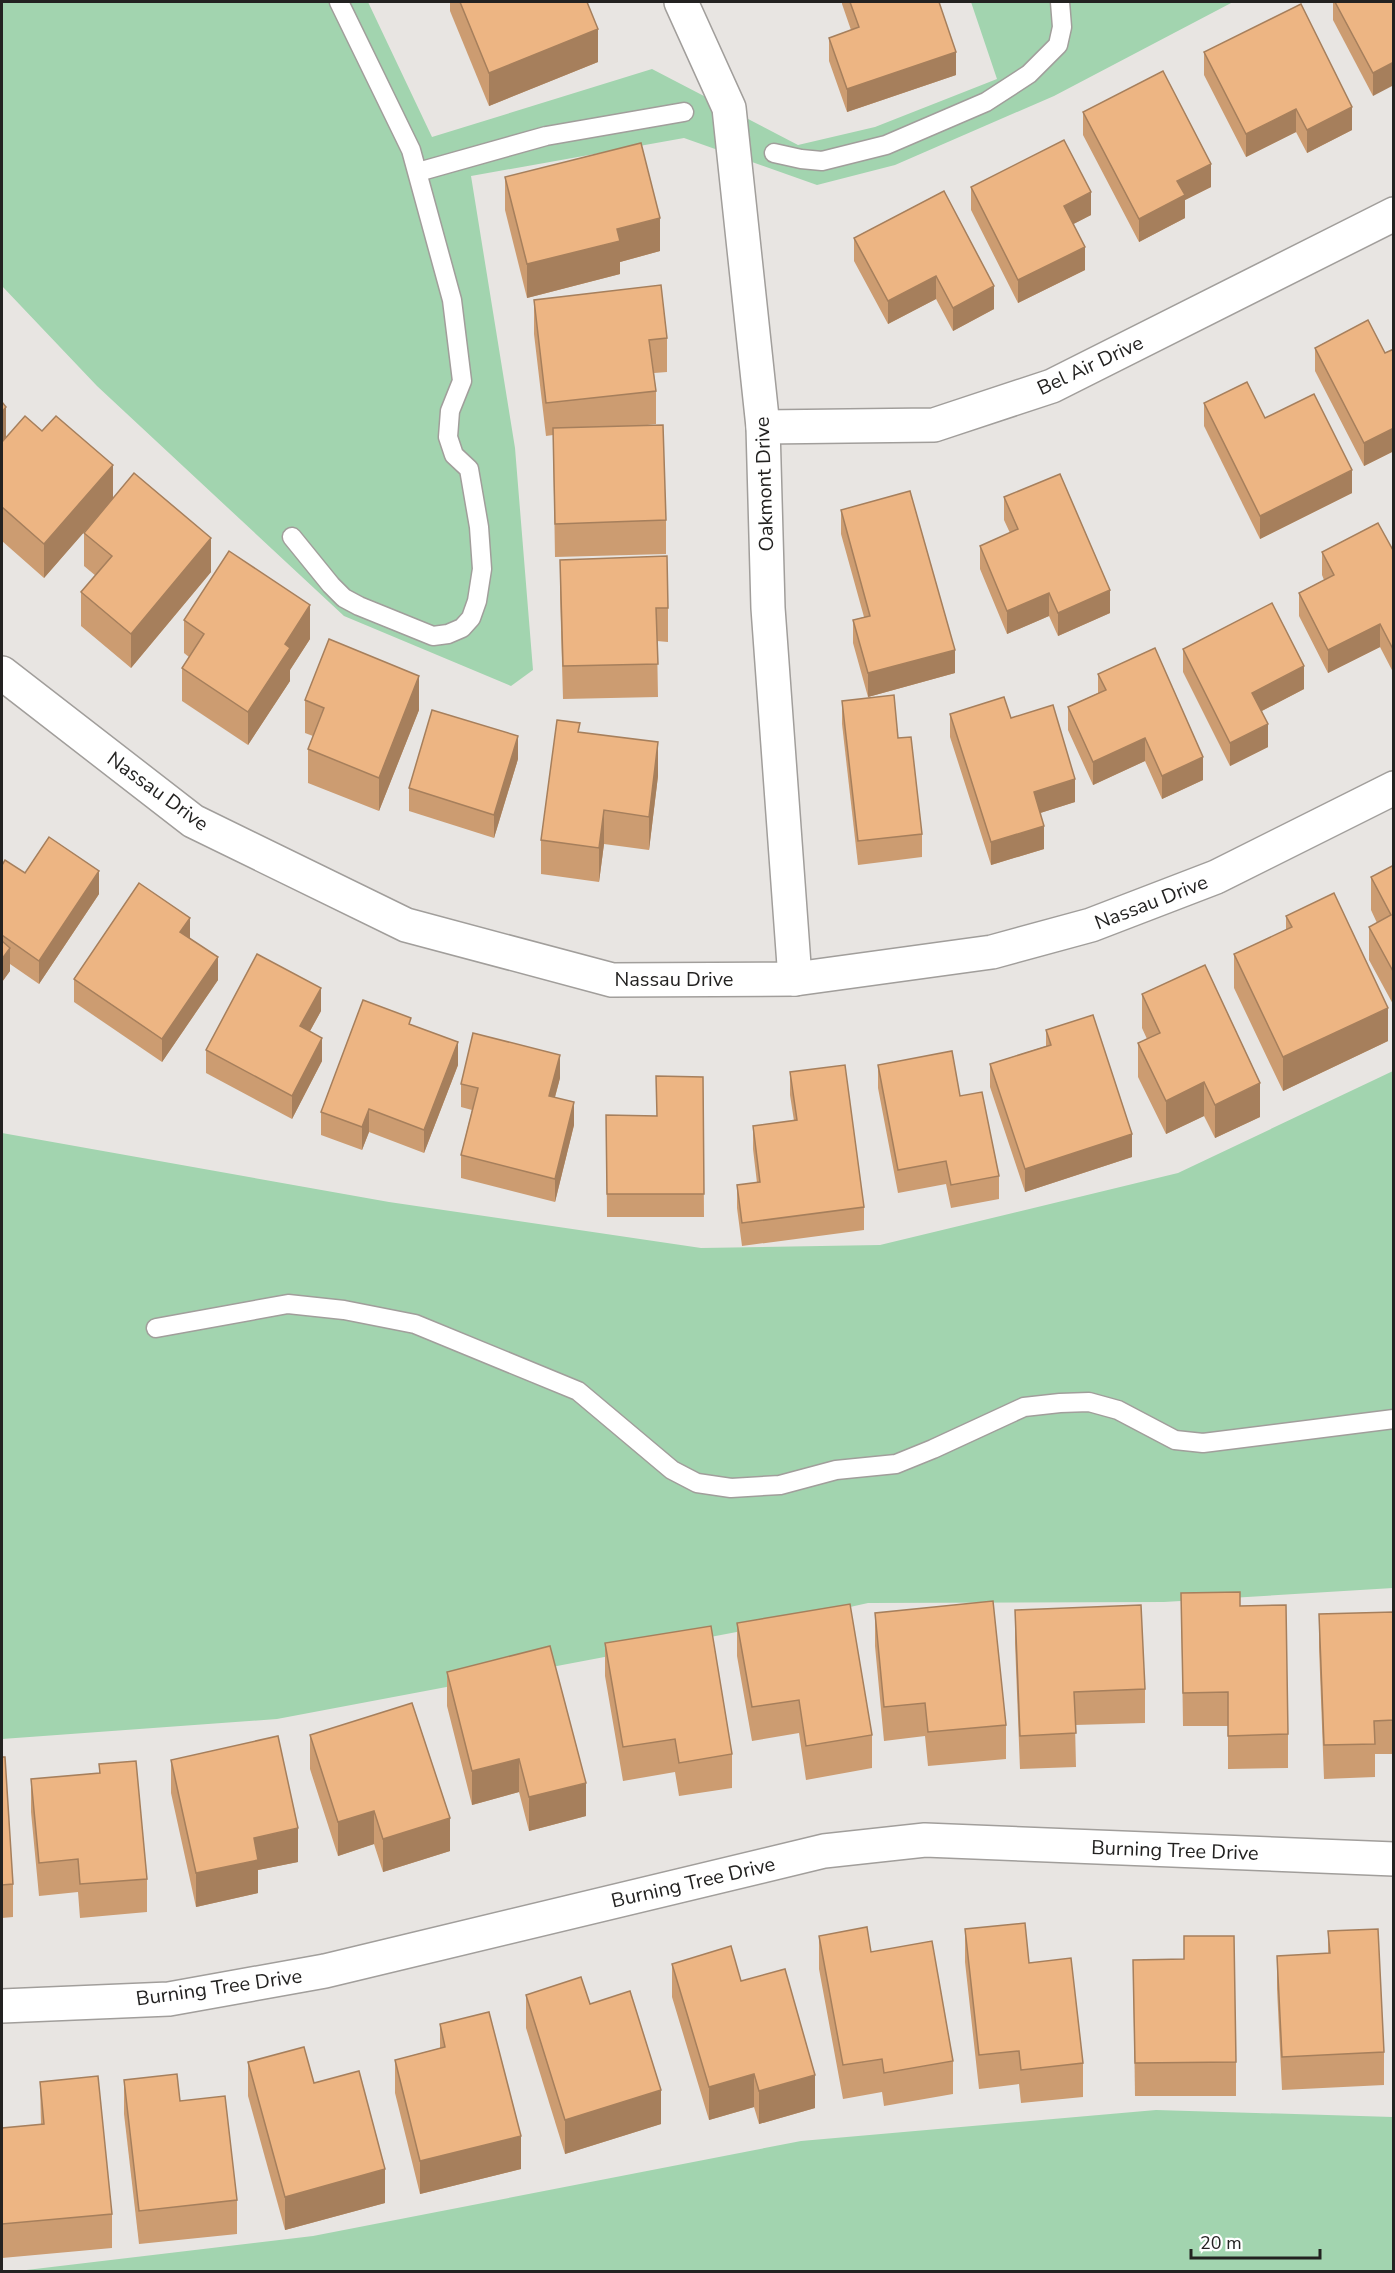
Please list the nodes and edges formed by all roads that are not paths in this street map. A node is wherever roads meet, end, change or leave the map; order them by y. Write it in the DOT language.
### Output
graph roads {
  1 [pos="339,2"];
  2 [pos="681,2"];
  3 [pos="1060,2"];
  4 [pos="684,112"];
  5 [pos="774,153"];
  6 [pos="418,172"];
  7 [pos="1394,214"];
  8 [pos="763,427"];
  9 [pos="292,537"];
  10 [pos="2,673"];
  11 [pos="1394,789"];
  12 [pos="795,979"];
  13 [pos="156,1328"];
  14 [pos="1394,1419"];
  15 [pos="1394,1859"];
  16 [pos="2,2006"];
  1 -- 6 [label="lane"];
  2 -- 8 [label="street, Oakmont Drive"];
  3 -- 5 [label="lane"];
  4 -- 6 [label="lane"];
  6 -- 9 [label="lane"];
  7 -- 8 [label="street, Bel Air Drive"];
  8 -- 12 [label="street, Oakmont Drive"];
  10 -- 12 [label="street, Nassau Drive"];
  11 -- 12 [label="street, Nassau Drive"];
  13 -- 14 [label="lane"];
  15 -- 16 [label="street, Burning Tree Drive"];
}
